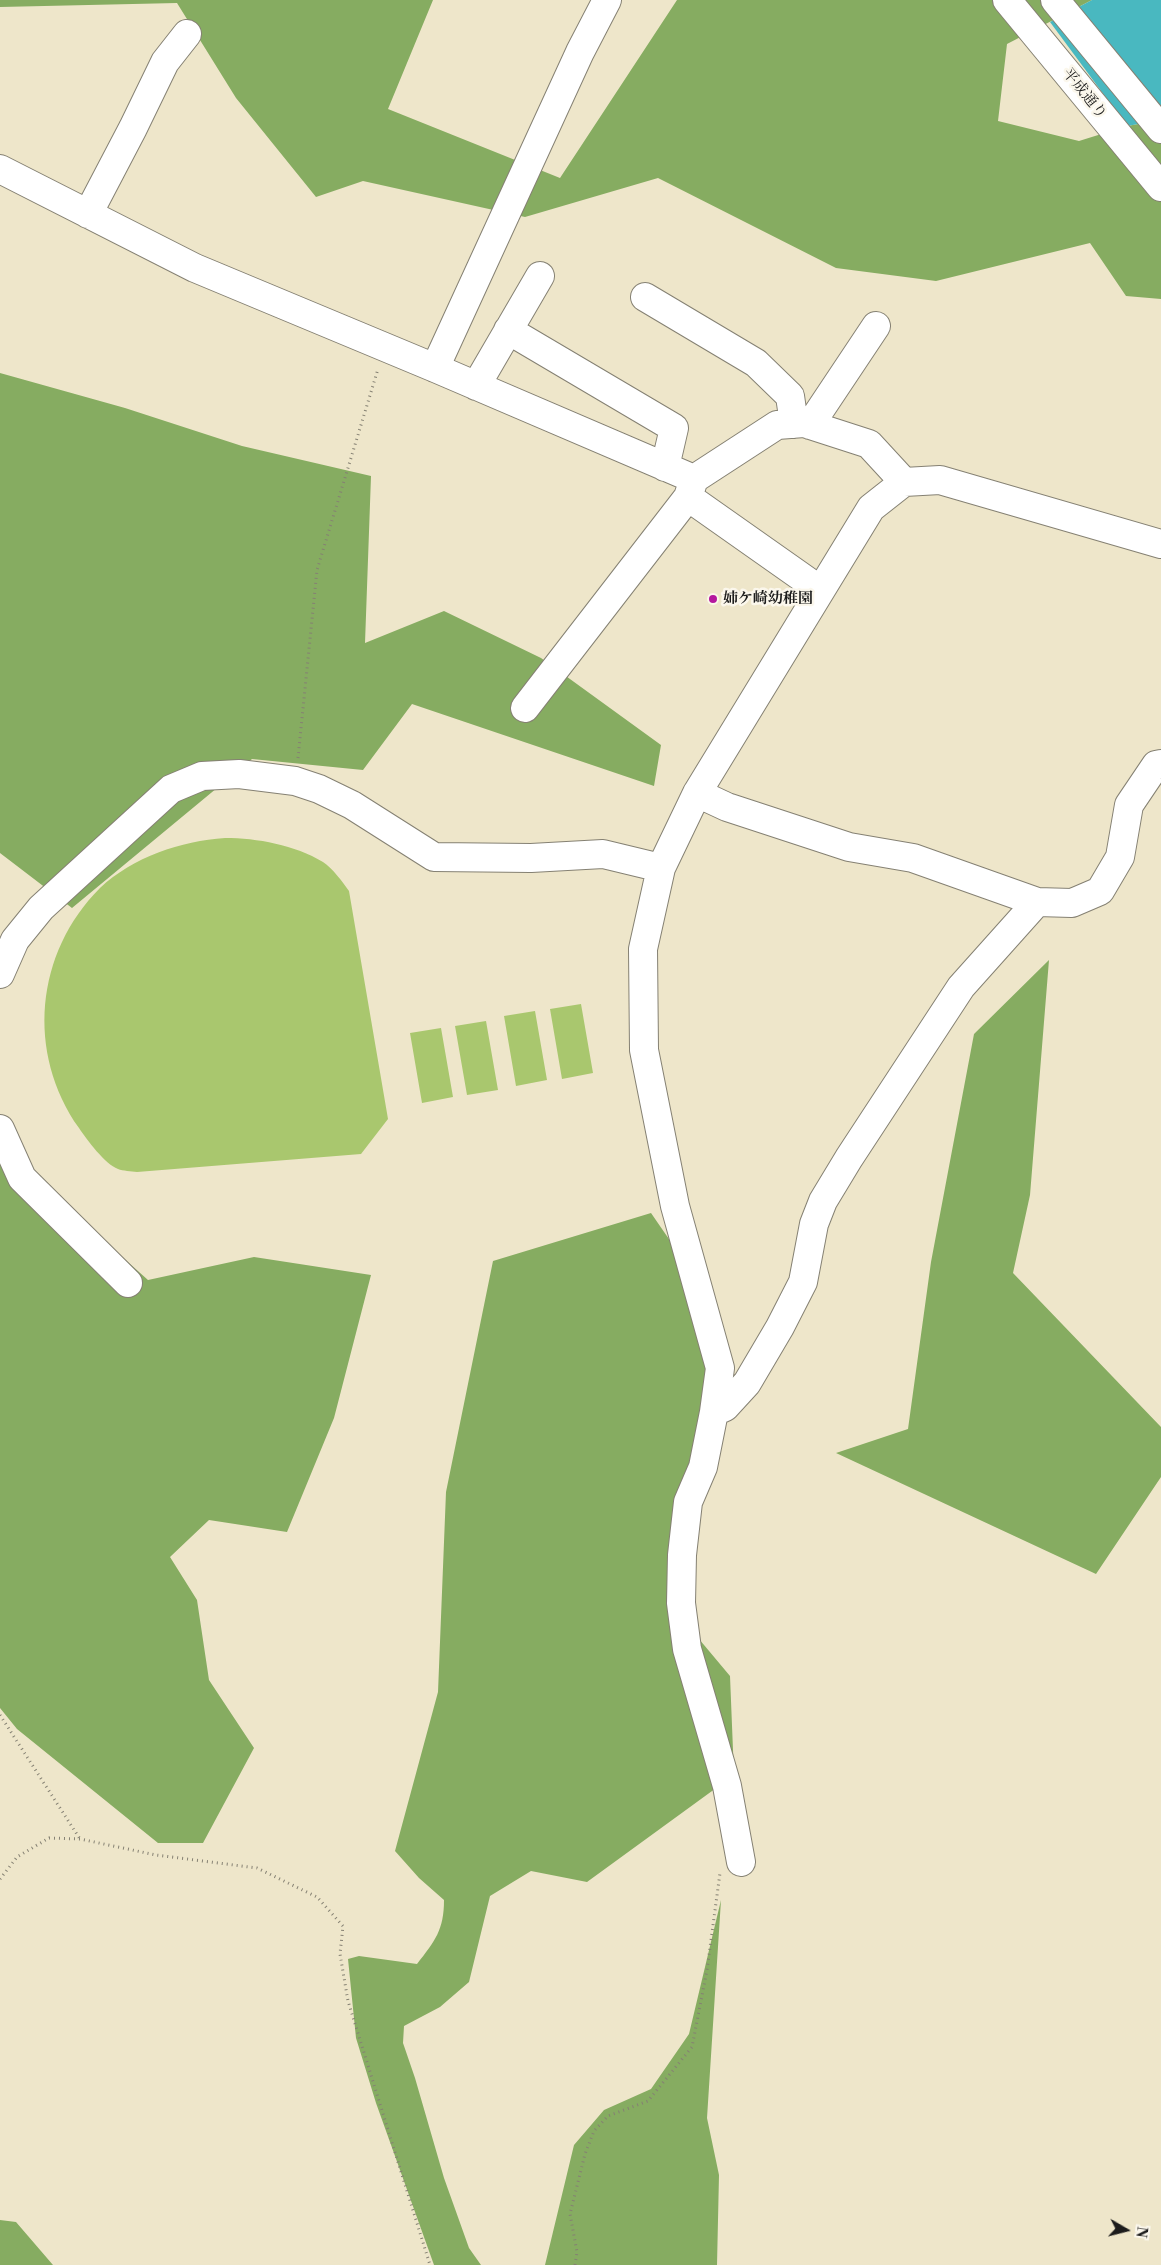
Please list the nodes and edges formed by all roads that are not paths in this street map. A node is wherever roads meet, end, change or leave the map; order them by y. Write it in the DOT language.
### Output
graph roads {
  1 [pos="606,0"];
  2 [pos="1007,0"];
  3 [pos="1055,0"];
  4 [pos="187,34"];
  5 [pos="1161,129"];
  6 [pos="0,169"];
  7 [pos="1161,187"];
  8 [pos="88,214"];
  9 [pos="540,276"];
  10 [pos="645,297"];
  11 [pos="876,326"];
  12 [pos="508,330"];
  13 [pos="435,368"];
  14 [pos="476,386"];
  15 [pos="802,424"];
  16 [pos="665,467"];
  17 [pos="904,482"];
  18 [pos="691,488"];
  19 [pos="1161,544"];
  20 [pos="820,590"];
  21 [pos="526,708"];
  22 [pos="1159,761"];
  23 [pos="697,793"];
  24 [pos="661,868"];
  25 [pos="1037,902"];
  26 [pos="0,974"];
  27 [pos="0,1129"];
  28 [pos="128,1284"];
  29 [pos="714,1412"];
  30 [pos="731,1864"];
  1 -- 13 [label="street"];
  2 -- 7 [label="street, 平成通り"];
  3 -- 5 [label="street"];
  4 -- 8 [label="street"];
  6 -- 8 [label="street"];
  8 -- 13 [label="street"];
  9 -- 12 [label="street"];
  10 -- 15 [label="street"];
  11 -- 15 [label="street"];
  12 -- 14 [label="street"];
  12 -- 16 [label="street"];
  13 -- 14 [label="street"];
  14 -- 16 [label="street"];
  15 -- 17 [label="street"];
  15 -- 18 [label="street"];
  16 -- 18 [label="street"];
  17 -- 19 [label="street"];
  17 -- 20 [label="street"];
  18 -- 20 [label="street"];
  18 -- 21 [label="street"];
  20 -- 23 [label="street"];
  22 -- 25 [label="street"];
  23 -- 24 [label="street"];
  23 -- 25 [label="street"];
  24 -- 26 [label="street"];
  24 -- 29 [label="street"];
  25 -- 29 [label="street"];
  27 -- 28 [label="street"];
  29 -- 30 [label="street"];
}
